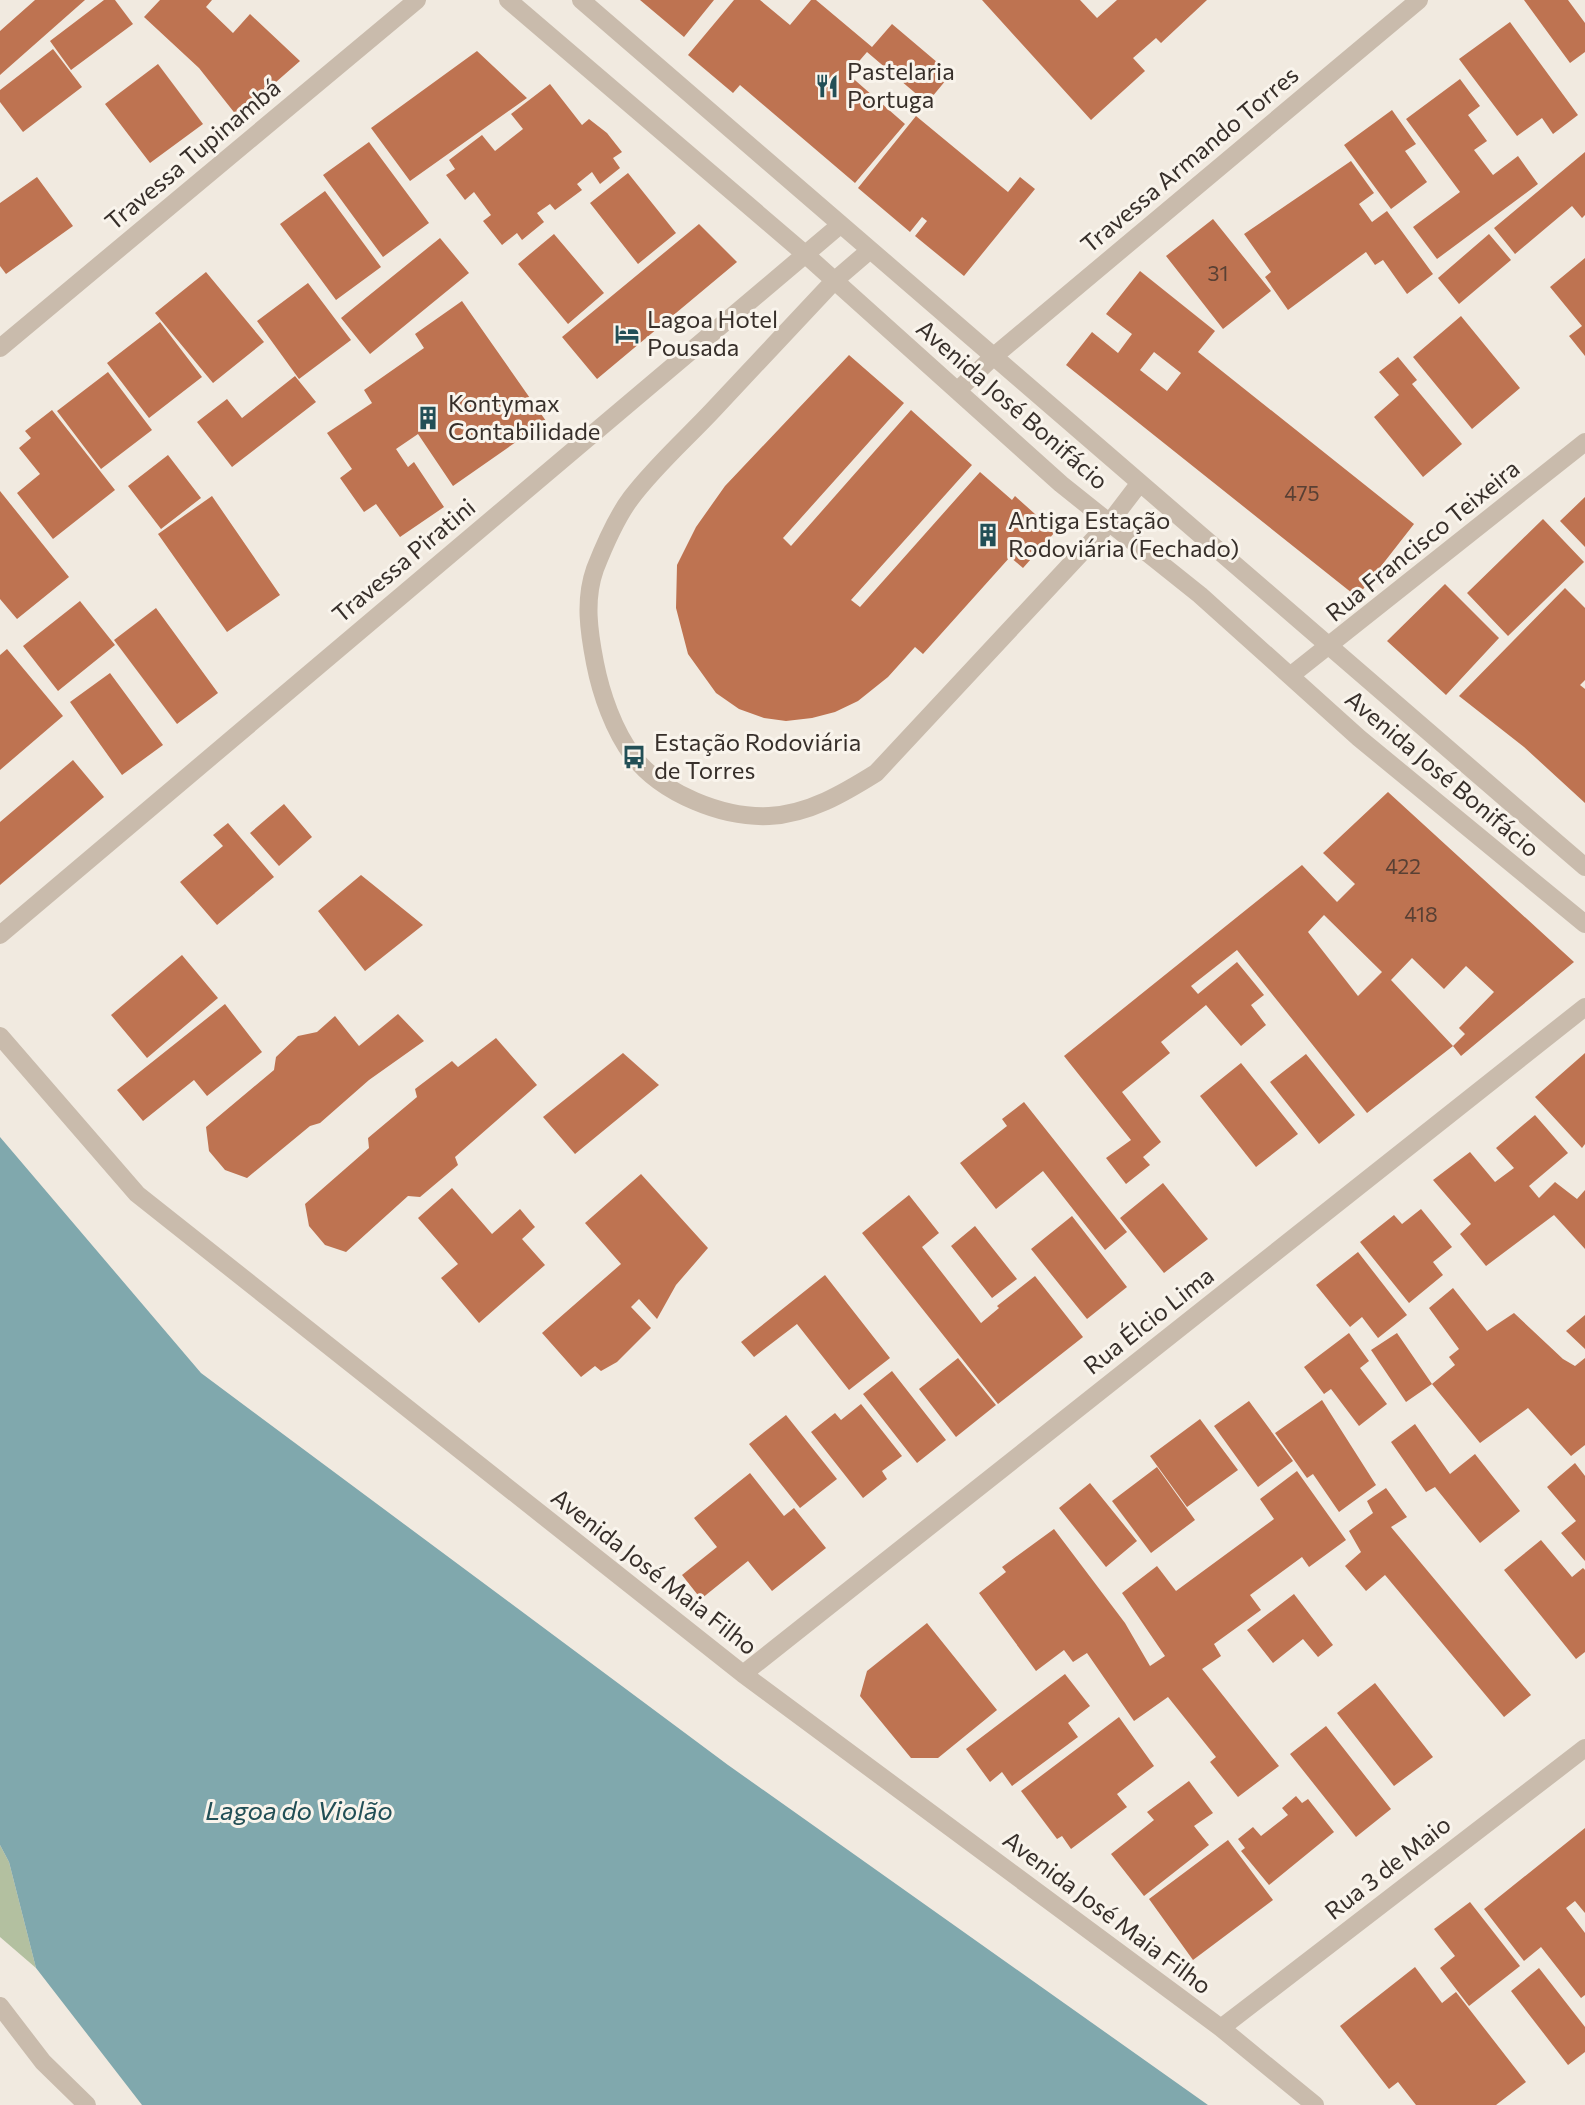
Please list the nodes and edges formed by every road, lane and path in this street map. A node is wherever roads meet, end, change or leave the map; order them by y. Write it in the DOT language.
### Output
graph roads {
  1 [pos="417,0"];
  2 [pos="508,0"];
  3 [pos="581,0"];
  4 [pos="1419,0"];
  5 [pos="840,225"];
  6 [pos="869,251"];
  7 [pos="806,254"];
  8 [pos="834,281"];
  9 [pos="0,348"];
  10 [pos="993,357"];
  11 [pos="958,390"];
  12 [pos="1585,442"];
  13 [pos="1139,484"];
  14 [pos="1110,522"];
  15 [pos="1329,648"];
  16 [pos="1290,676"];
  17 [pos="1585,867"];
  18 [pos="1585,924"];
  19 [pos="0,935"];
  20 [pos="1585,1007"];
  21 [pos="0,1036"];
  22 [pos="743,1674"];
  23 [pos="1585,1748"];
  24 [pos="0,2006"];
  25 [pos="1221,2028"];
  26 [pos="87,2105"];
  27 [pos="1315,2105"];
  1 -- 9 [label="street, Travessa Tupinambá"];
  2 -- 7 [label="street, Avenida José Bonifácio"];
  3 -- 5 [label="street, Avenida José Bonifácio"];
  4 -- 10 [label="street, Travessa Armando Torres"];
  5 -- 6 [label="street, Avenida José Bonifácio"];
  5 -- 7 [label="street, Travessa Piratini"];
  6 -- 8 [label="street"];
  6 -- 10 [label="street, Avenida José Bonifácio"];
  7 -- 8 [label="street, Avenida José Bonifácio"];
  7 -- 19 [label="street, Travessa Piratini"];
  8 -- 11 [label="street, Avenida José Bonifácio"];
  8 -- 14 [label="street"];
  10 -- 11 [label="street, Travessa Armando Torres"];
  10 -- 13 [label="street, Avenida José Bonifácio"];
  11 -- 14 [label="street, Avenida José Bonifácio"];
  12 -- 15 [label="street, Rua Francisco Teixeira"];
  13 -- 14 [label="street"];
  13 -- 15 [label="street, Avenida José Bonifácio"];
  14 -- 16 [label="street, Avenida José Bonifácio"];
  15 -- 16 [label="street, Rua Francisco Teixeira"];
  15 -- 17 [label="street, Avenida José Bonifácio"];
  16 -- 18 [label="street, Avenida José Bonifácio"];
  20 -- 22 [label="street, Rua Élcio Lima"];
  21 -- 22 [label="street, Avenida José Maia Filho"];
  22 -- 25 [label="street, Avenida José Maia Filho"];
  23 -- 25 [label="street, Rua 3 de Maio"];
  24 -- 26 [label="street"];
  25 -- 27 [label="street, Avenida José Maia Filho"];
}
